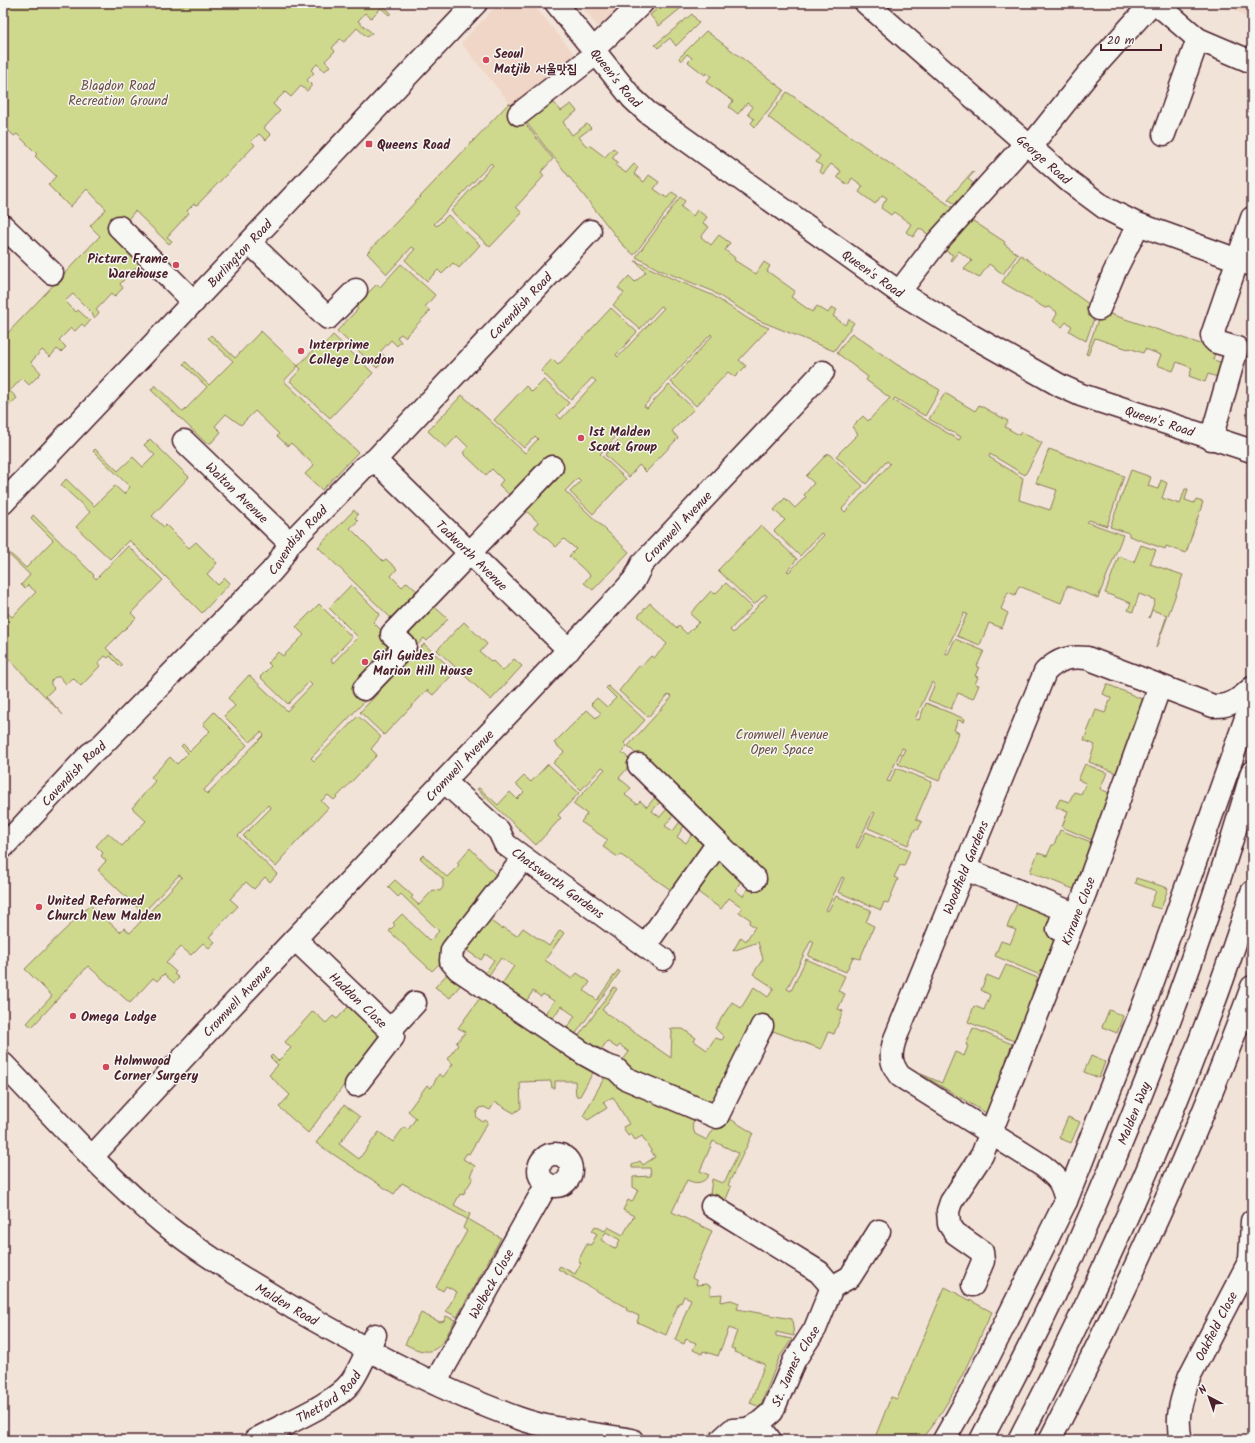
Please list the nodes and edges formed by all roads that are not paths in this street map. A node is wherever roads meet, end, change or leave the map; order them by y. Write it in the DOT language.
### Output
graph roads {
  1 [pos="476,3"];
  2 [pos="556,3"];
  3 [pos="642,3"];
  4 [pos="866,3"];
  5 [pos="1152,3"];
  6 [pos="1156,3"];
  7 [pos="1198,39"];
  8 [pos="595,51"];
  9 [pos="1252,62"];
  10 [pos="519,114"];
  11 [pos="1164,134"];
  12 [pos="1028,145"];
  13 [pos="1252,218"];
  14 [pos="1138,224"];
  15 [pos="120,227"];
  16 [pos="4,228"];
  17 [pos="590,231"];
  18 [pos="250,243"];
  19 [pos="1245,263"];
  20 [pos="52,273"];
  21 [pos="356,290"];
  22 [pos="899,292"];
  23 [pos="194,302"];
  24 [pos="1099,309"];
  25 [pos="823,372"];
  26 [pos="1211,439"];
  27 [pos="184,441"];
  28 [pos="1251,451"];
  29 [pos="375,460"];
  30 [pos="552,467"];
  31 [pos="3,503"];
  32 [pos="290,543"];
  33 [pos="470,552"];
  34 [pos="569,650"];
  35 [pos="1160,686"];
  36 [pos="1252,688"];
  37 [pos="364,689"];
  38 [pos="1252,702"];
  39 [pos="640,765"];
  40 [pos="1252,772"];
  41 [pos="445,782"];
  42 [pos="718,843"];
  43 [pos="3,847"];
  44 [pos="523,859"];
  45 [pos="965,869"];
  46 [pos="755,879"];
  47 [pos="1252,892"];
  48 [pos="1058,929"];
  49 [pos="295,939"];
  50 [pos="645,946"];
  51 [pos="663,959"];
  52 [pos="1252,987"];
  53 [pos="415,1003"];
  54 [pos="762,1026"];
  55 [pos="391,1029"];
  56 [pos="3,1064"];
  57 [pos="356,1086"];
  58 [pos="990,1132"];
  59 [pos="92,1157"];
  60 [pos="547,1184"];
  61 [pos="1066,1201"];
  62 [pos="712,1206"];
  63 [pos="1252,1221"];
  64 [pos="879,1231"];
  65 [pos="973,1285"];
  66 [pos="832,1287"];
  67 [pos="371,1343"];
  68 [pos="435,1383"];
  69 [pos="764,1432"];
  70 [pos="255,1440"];
  71 [pos="632,1440"];
  72 [pos="721,1440"];
  73 [pos="944,1440"];
  74 [pos="981,1440"];
  75 [pos="1019,1440"];
  76 [pos="1050,1440"];
  77 [pos="1181,1440"];
  1 -- 18 [label="main road, Burlington Road"];
  2 -- 8 [label="main road, Queen's Road"];
  3 -- 8 [label="main road"];
  4 -- 12 [label="main road, George Road"];
  5 -- 12 [label="main road"];
  6 -- 7 [label="main road"];
  7 -- 9 [label="main road"];
  7 -- 11 [label="main road"];
  8 -- 10 [label="main road"];
  8 -- 22 [label="main road, Queen's Road"];
  12 -- 14 [label="main road, George Road"];
  12 -- 22 [label="main road"];
  13 -- 19 [label="main road"];
  14 -- 19 [label="main road, George Road"];
  14 -- 24 [label="main road"];
  15 -- 23 [label="main road"];
  16 -- 20 [label="main road"];
  17 -- 29 [label="main road, Cavendish Road"];
  18 -- 21 [label="main road"];
  18 -- 23 [label="main road, Burlington Road"];
  19 -- 26 [label="main road"];
  22 -- 26 [label="main road, Queen's Road"];
  23 -- 31 [label="main road, Burlington Road"];
  25 -- 34 [label="main road, Cromwell Avenue"];
  26 -- 28 [label="main road, Queen's Road"];
  27 -- 32 [label="main road, Walton Avenue"];
  29 -- 32 [label="main road, Cavendish Road"];
  29 -- 33 [label="main road, Tadworth Avenue"];
  30 -- 33 [label="main road"];
  32 -- 43 [label="main road, Cavendish Road"];
  33 -- 34 [label="main road, Tadworth Avenue"];
  33 -- 37 [label="main road"];
  34 -- 41 [label="main road, Cromwell Avenue"];
  35 -- 36 [label="main road, Woodfield Gardens"];
  35 -- 45 [label="main road, Woodfield Gardens"];
  35 -- 58 [label="main road, Kirrane Close"];
  38 -- 61 [label="main road"];
  39 -- 42 [label="main road"];
  40 -- 74 [label="main road, Malden Way"];
  41 -- 44 [label="main road, Chatsworth Gardens"];
  41 -- 49 [label="main road, Cromwell Avenue"];
  42 -- 46 [label="main road"];
  42 -- 50 [label="main road"];
  44 -- 50 [label="main road, Chatsworth Gardens"];
  44 -- 54 [label="main road"];
  45 -- 48 [label="main road"];
  45 -- 58 [label="main road, Woodfield Gardens"];
  47 -- 75 [label="main road"];
  49 -- 55 [label="main road, Haddon Close"];
  49 -- 59 [label="main road, Cromwell Avenue"];
  50 -- 51 [label="main road, Chatsworth Gardens"];
  52 -- 76 [label="main road"];
  53 -- 55 [label="main road"];
  55 -- 57 [label="main road, Haddon Close"];
  56 -- 59 [label="main road, Malden Road"];
  58 -- 61 [label="main road, Woodfield Gardens"];
  58 -- 65 [label="main road, Kirrane Close"];
  59 -- 67 [label="main road, Malden Road"];
  60 -- 68 [label="main road, Welbeck Close"];
  61 -- 73 [label="main road"];
  62 -- 66 [label="main road"];
  63 -- 77 [label="main road, Oakfield Close"];
  64 -- 66 [label="main road"];
  66 -- 69 [label="main road, St. James' Close"];
  67 -- 68 [label="main road, Malden Road"];
  67 -- 70 [label="main road, Thetford Road"];
  68 -- 71 [label="main road, Malden Road"];
  69 -- 72 [label="main road, St. James' Close"];
}
